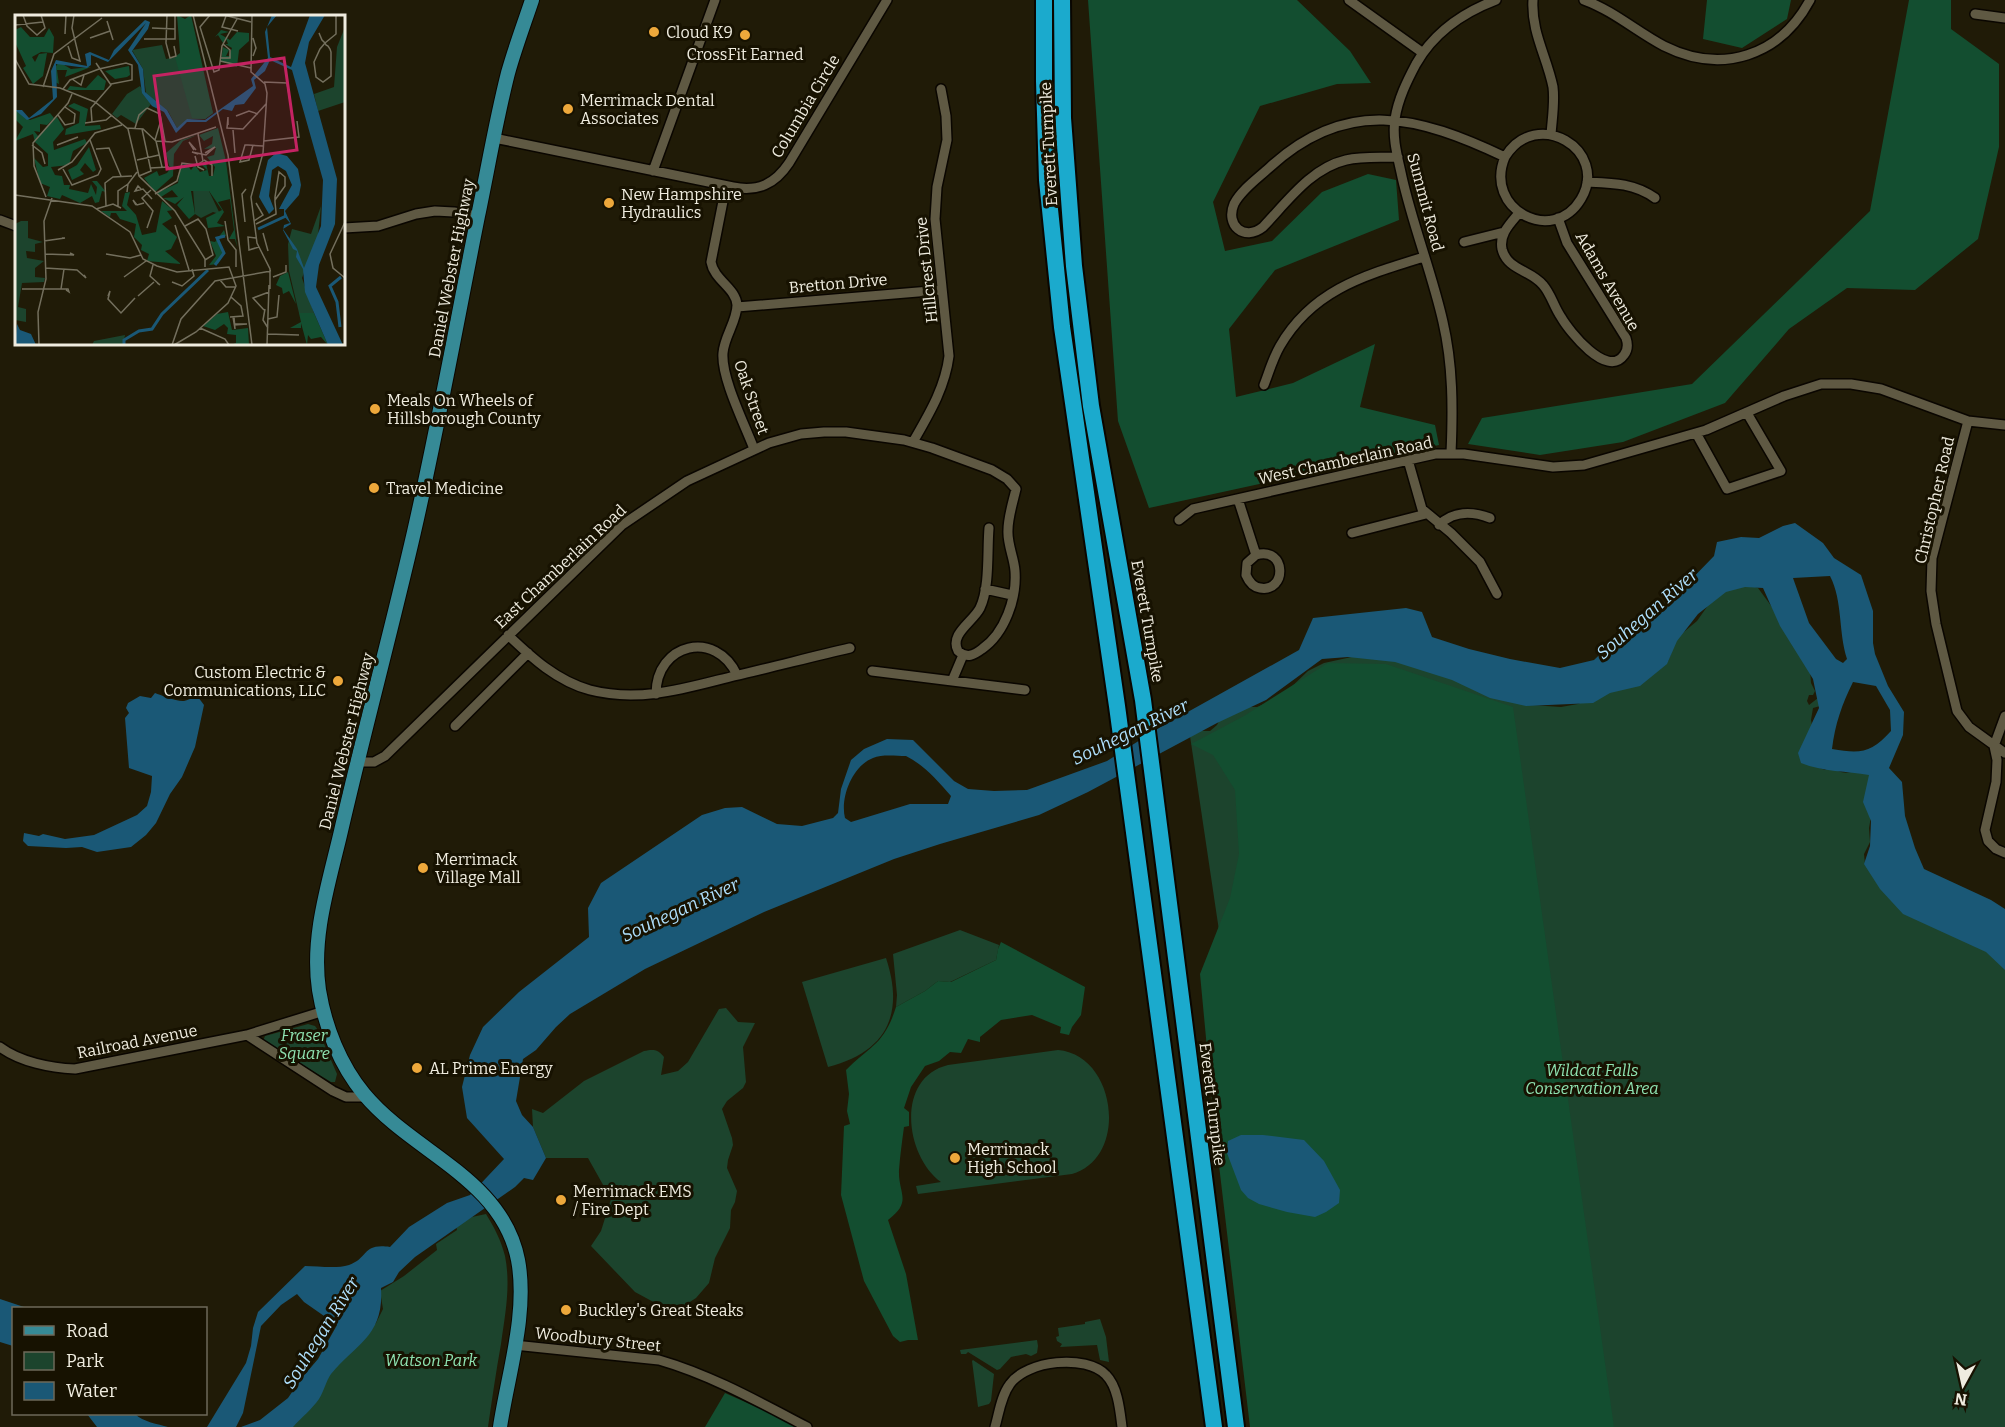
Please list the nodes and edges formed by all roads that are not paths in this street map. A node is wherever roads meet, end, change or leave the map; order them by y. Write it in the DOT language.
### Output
graph roads {
  1 [pos="532,0"];
  2 [pos="715,0"];
  3 [pos="887,0"];
  4 [pos="1044,0"];
  5 [pos="1062,0"];
  6 [pos="1349,0"];
  7 [pos="1496,0"];
  8 [pos="1533,0"];
  9 [pos="1584,0"];
  10 [pos="1810,0"];
  11 [pos="1975,14"];
  12 [pos="2005,18"];
  13 [pos="1423,53"];
  14 [pos="941,89"];
  15 [pos="1395,120"];
  16 [pos="1551,135"];
  17 [pos="494,138"];
  18 [pos="1398,157"];
  19 [pos="1505,158"];
  20 [pos="653,171"];
  21 [pos="1587,182"];
  22 [pos="726,186"];
  23 [pos="1655,198"];
  24 [pos="1519,213"];
  25 [pos="478,216"];
  26 [pos="1558,218"];
  27 [pos="0,220"];
  28 [pos="15,226"];
  29 [pos="345,228"];
  30 [pos="1504,232"];
  31 [pos="1464,242"];
  32 [pos="1424,257"];
  33 [pos="942,290"];
  34 [pos="737,307"];
  35 [pos="1264,385"];
  36 [pos="1748,413"];
  37 [pos="1968,422"];
  38 [pos="2005,425"];
  39 [pos="1696,433"];
  40 [pos="913,442"];
  41 [pos="754,449"];
  42 [pos="1451,453"];
  43 [pos="1408,460"];
  44 [pos="1238,499"];
  45 [pos="1426,514"];
  46 [pos="1490,518"];
  47 [pos="1179,520"];
  48 [pos="1439,525"];
  49 [pos="989,528"];
  50 [pos="1352,533"];
  51 [pos="1256,555"];
  52 [pos="985,589"];
  53 [pos="1497,594"];
  54 [pos="1012,595"];
  55 [pos="508,635"];
  56 [pos="850,648"];
  57 [pos="528,653"];
  58 [pos="963,655"];
  59 [pos="872,670"];
  60 [pos="737,675"];
  61 [pos="952,681"];
  62 [pos="1025,690"];
  63 [pos="656,694"];
  64 [pos="2005,716"];
  65 [pos="454,726"];
  66 [pos="1994,746"];
  67 [pos="2005,753"];
  68 [pos="357,762"];
  69 [pos="2005,853"];
  70 [pos="324,1011"];
  71 [pos="247,1035"];
  72 [pos="0,1047"];
  73 [pos="366,1097"];
  74 [pos="514,1346"];
  75 [pos="500,1427"];
  76 [pos="807,1427"];
  77 [pos="995,1427"];
  78 [pos="1122,1427"];
  79 [pos="1214,1427"];
  80 [pos="1236,1427"];
  1 -- 17 [label="main road, Daniel Webster Highway"];
  2 -- 20 [label="street"];
  3 -- 22 [label="street, Columbia Circle"];
  4 -- 79 [label="highway, Everett Turnpike"];
  5 -- 80 [label="highway, Everett Turnpike"];
  6 -- 13 [label="street"];
  7 -- 13 [label="street, Summit Road"];
  8 -- 16 [label="street"];
  9 -- 10 [label="street"];
  11 -- 12 [label="street"];
  13 -- 15 [label="street, Summit Road"];
  14 -- 33 [label="street, Hillcrest Drive"];
  15 -- 18 [label="street, Summit Road"];
  15 -- 18 [label="street"];
  15 -- 19 [label="street"];
  16 -- 19 [label="street"];
  16 -- 21 [label="street"];
  17 -- 20 [label="street, Columbia Circle"];
  17 -- 25 [label="main road, Daniel Webster Highway"];
  18 -- 32 [label="street, Summit Road"];
  19 -- 24 [label="street"];
  20 -- 22 [label="street, Columbia Circle"];
  21 -- 23 [label="street"];
  21 -- 26 [label="street"];
  22 -- 34 [label="street"];
  24 -- 26 [label="street"];
  24 -- 30 [label="street"];
  25 -- 29 [label="street"];
  25 -- 68 [label="main road, Daniel Webster Highway"];
  26 -- 30 [label="street, Adams Avenue"];
  27 -- 28 [label="street"];
  30 -- 31 [label="street"];
  32 -- 35 [label="street"];
  32 -- 42 [label="street, Summit Road"];
  33 -- 34 [label="street, Bretton Drive"];
  33 -- 40 [label="street, Hillcrest Drive"];
  34 -- 41 [label="street, Oak Street"];
  36 -- 37 [label="street, West Chamberlain Road"];
  36 -- 39 [label="street, West Chamberlain Road"];
  36 -- 39 [label="street"];
  37 -- 38 [label="street, West Chamberlain Road"];
  37 -- 66 [label="street, Christopher Road"];
  39 -- 42 [label="street, West Chamberlain Road"];
  40 -- 41 [label="street, East Chamberlain Road"];
  40 -- 54 [label="street, East Chamberlain Road"];
  41 -- 55 [label="street, East Chamberlain Road"];
  42 -- 43 [label="street, West Chamberlain Road"];
  43 -- 44 [label="street, West Chamberlain Road"];
  43 -- 45 [label="street"];
  44 -- 47 [label="street, West Chamberlain Road"];
  44 -- 51 [label="street"];
  45 -- 48 [label="street"];
  45 -- 50 [label="street"];
  46 -- 48 [label="street"];
  48 -- 53 [label="street"];
  49 -- 52 [label="street"];
  52 -- 54 [label="street"];
  52 -- 58 [label="street"];
  54 -- 58 [label="street"];
  55 -- 57 [label="street"];
  55 -- 68 [label="street, East Chamberlain Road"];
  56 -- 60 [label="street"];
  57 -- 63 [label="street"];
  57 -- 65 [label="street"];
  58 -- 61 [label="street"];
  59 -- 61 [label="street"];
  60 -- 63 [label="street"];
  60 -- 63 [label="street"];
  61 -- 62 [label="street"];
  64 -- 66 [label="street"];
  66 -- 67 [label="street, Christopher Road"];
  66 -- 69 [label="street"];
  68 -- 70 [label="main road, Daniel Webster Highway"];
  70 -- 71 [label="street, Railroad Avenue"];
  70 -- 73 [label="main road, Daniel Webster Highway"];
  71 -- 72 [label="street, Railroad Avenue"];
  71 -- 73 [label="street"];
  73 -- 74 [label="main road, Daniel Webster Highway"];
  74 -- 75 [label="main road, Daniel Webster Highway"];
  74 -- 76 [label="street, Woodbury Street"];
  77 -- 78 [label="street"];
}
